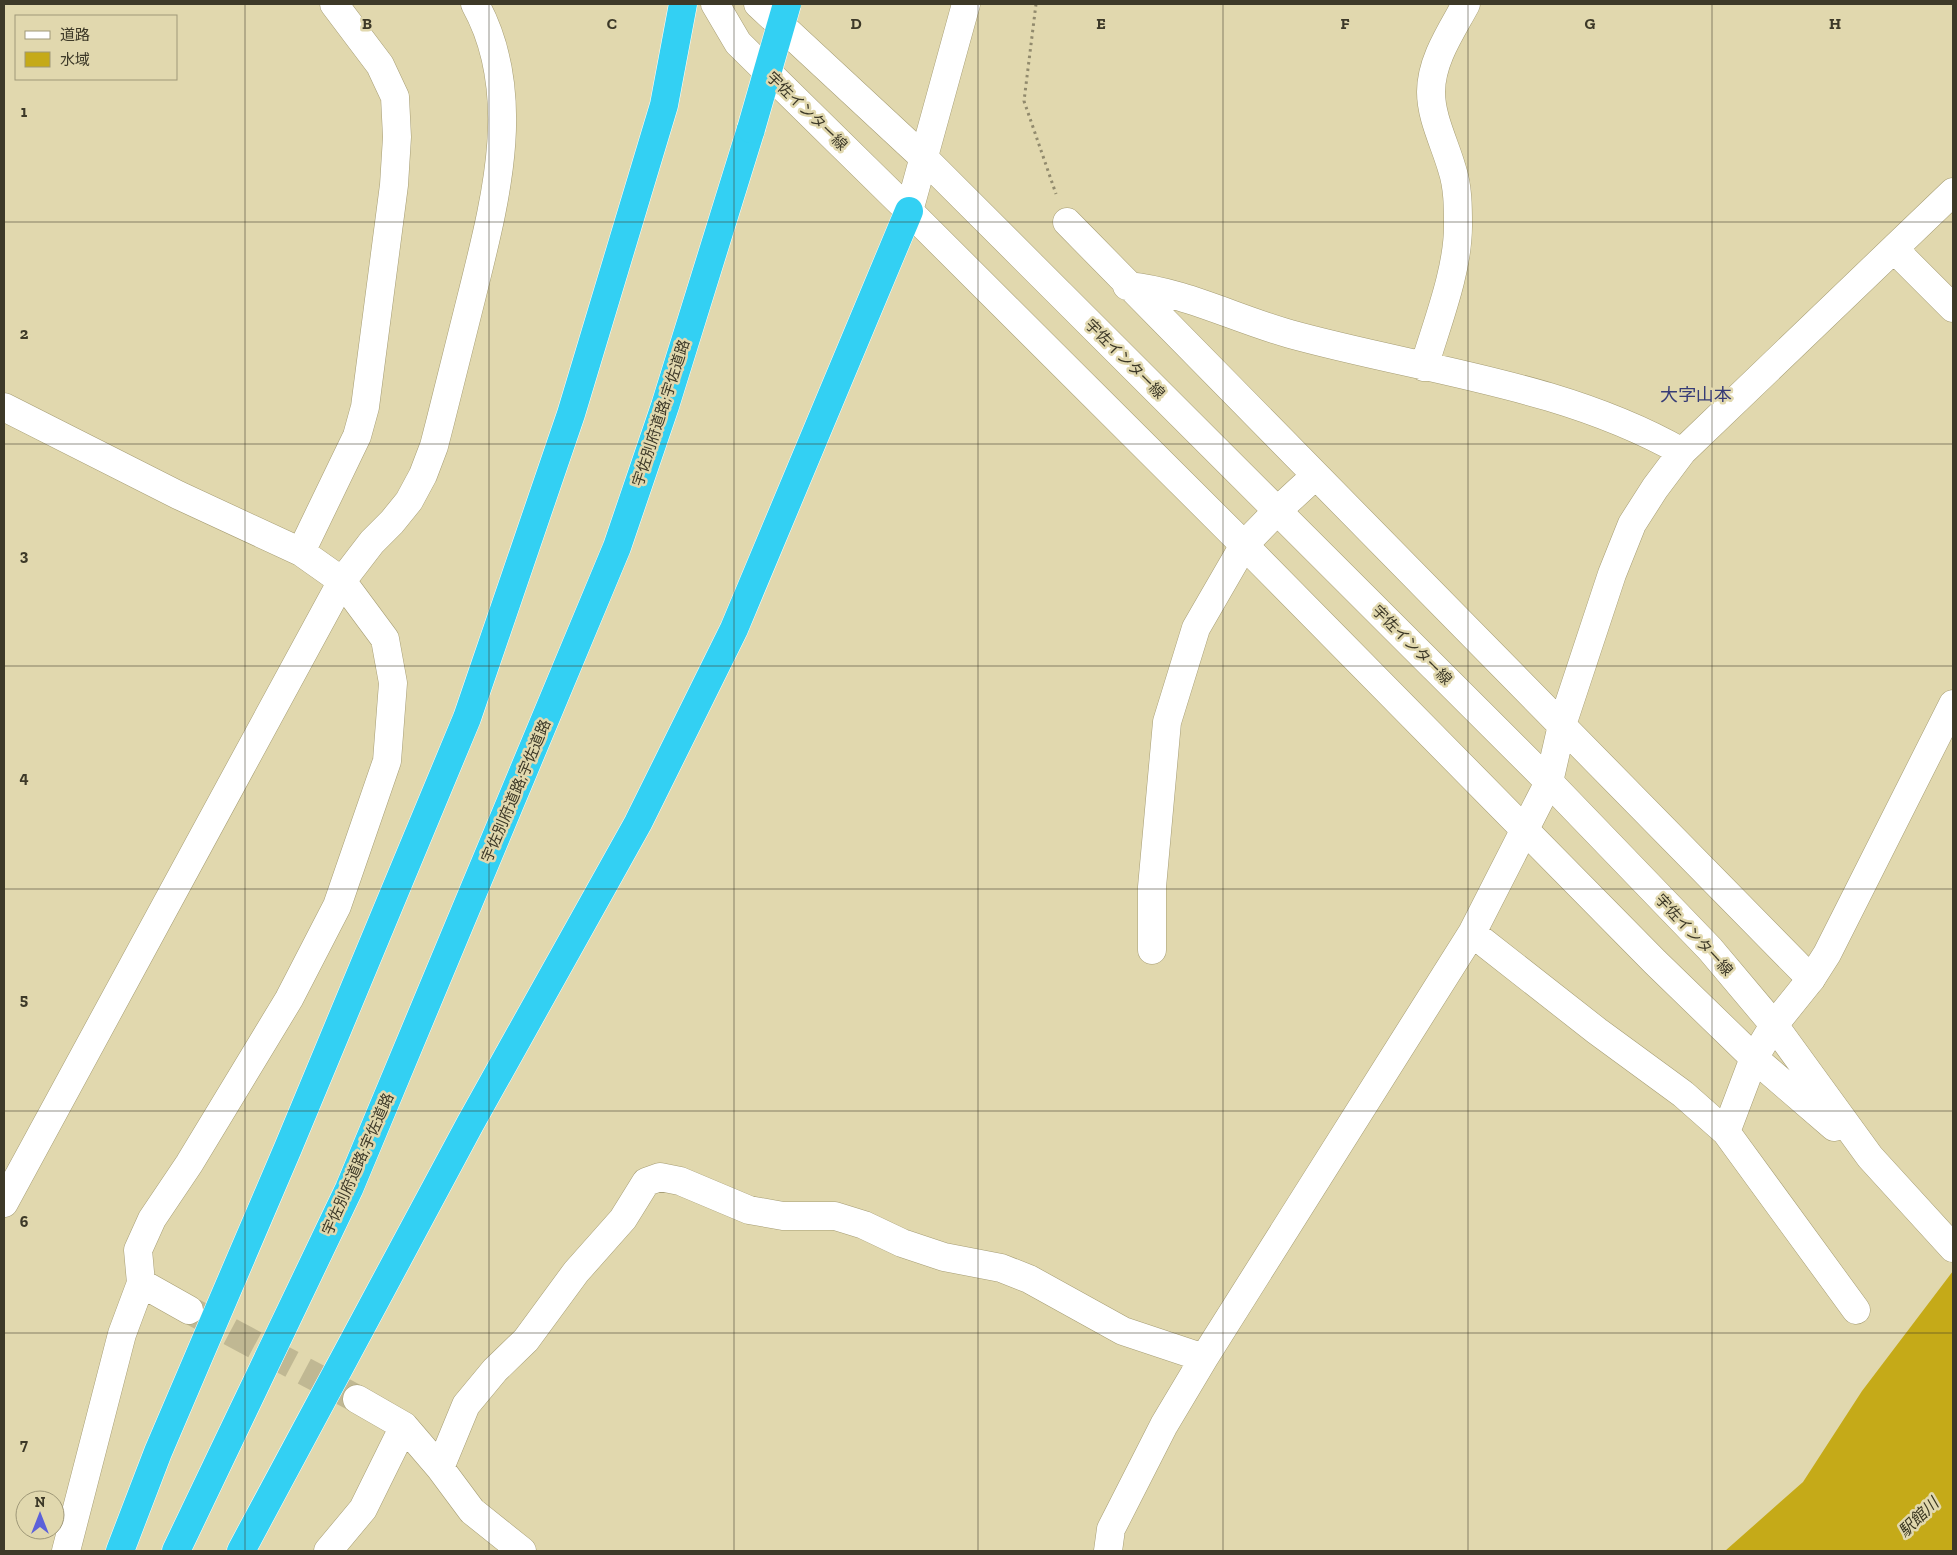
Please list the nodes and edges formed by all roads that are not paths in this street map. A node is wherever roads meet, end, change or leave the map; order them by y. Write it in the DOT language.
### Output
graph roads {
  1 [pos="334,4"];
  2 [pos="474,4"];
  3 [pos="683,4"];
  4 [pos="715,4"];
  5 [pos="758,4"];
  6 [pos="787,4"];
  7 [pos="966,4"];
  8 [pos="1466,4"];
  9 [pos="925,159"];
  10 [pos="1953,192"];
  11 [pos="909,211"];
  12 [pos="1067,222"];
  13 [pos="1894,249"];
  14 [pos="1127,286"];
  15 [pos="1953,308"];
  16 [pos="1424,366"];
  17 [pos="4,407"];
  18 [pos="1682,452"];
  19 [pos="1315,476"];
  20 [pos="1277,511"];
  21 [pos="1244,545"];
  22 [pos="301,552"];
  23 [pos="342,581"];
  24 [pos="1953,704"];
  25 [pos="1562,725"];
  26 [pos="1549,782"];
  27 [pos="1524,830"];
  28 [pos="1472,933"];
  29 [pos="1152,950"];
  30 [pos="1811,979"];
  31 [pos="1774,1024"];
  32 [pos="1754,1058"];
  33 [pos="1726,1132"];
  34 [pos="1870,1157"];
  35 [pos="4,1203"];
  36 [pos="1953,1248"];
  37 [pos="141,1282"];
  38 [pos="189,1310"];
  39 [pos="1856,1310"];
  40 [pos="1204,1358"];
  41 [pos="357,1399"];
  42 [pos="404,1426"];
  43 [pos="440,1468"];
  44 [pos="66,1551"];
  45 [pos="120,1551"];
  46 [pos="176,1551"];
  47 [pos="241,1551"];
  48 [pos="328,1551"];
  49 [pos="522,1551"];
  50 [pos="1108,1551"];
  1 -- 22 [label="street"];
  2 -- 23 [label="street"];
  3 -- 45 [label="highway"];
  4 -- 11 [label="street, 宇佐インター線"];
  5 -- 9 [label="street, 宇佐インター線"];
  6 -- 46 [label="highway, 宇佐別府道路;宇佐道路, bridge"];
  7 -- 9 [label="street"];
  8 -- 16 [label="street"];
  9 -- 11 [label="street"];
  9 -- 20 [label="street, 宇佐インター線"];
  10 -- 13 [label="street"];
  11 -- 21 [label="street, 宇佐インター線"];
  11 -- 47 [label="highway"];
  12 -- 14 [label="street"];
  13 -- 15 [label="street"];
  13 -- 18 [label="street"];
  14 -- 16 [label="street"];
  14 -- 19 [label="street"];
  16 -- 18 [label="street"];
  17 -- 22 [label="street"];
  18 -- 25 [label="street"];
  19 -- 20 [label="street"];
  19 -- 25 [label="street"];
  20 -- 21 [label="street"];
  20 -- 26 [label="street, 宇佐インター線"];
  21 -- 27 [label="street, 宇佐インター線"];
  21 -- 29 [label="street"];
  22 -- 23 [label="street"];
  23 -- 35 [label="street"];
  23 -- 37 [label="street"];
  24 -- 30 [label="street"];
  25 -- 26 [label="street"];
  25 -- 30 [label="street"];
  26 -- 27 [label="street"];
  26 -- 31 [label="street, 宇佐インター線"];
  27 -- 28 [label="street"];
  27 -- 32 [label="street, 宇佐インター線"];
  28 -- 33 [label="street"];
  28 -- 40 [label="street"];
  30 -- 31 [label="street"];
  31 -- 32 [label="street"];
  31 -- 34 [label="street, 宇佐インター線"];
  32 -- 33 [label="street"];
  32 -- 34 [label="street, 宇佐インター線"];
  33 -- 39 [label="street"];
  34 -- 36 [label="street, 宇佐インター線"];
  37 -- 38 [label="street"];
  37 -- 44 [label="street"];
  40 -- 43 [label="street"];
  40 -- 50 [label="street"];
  41 -- 42 [label="street"];
  42 -- 43 [label="street"];
  42 -- 48 [label="street"];
  43 -- 49 [label="street"];
}
